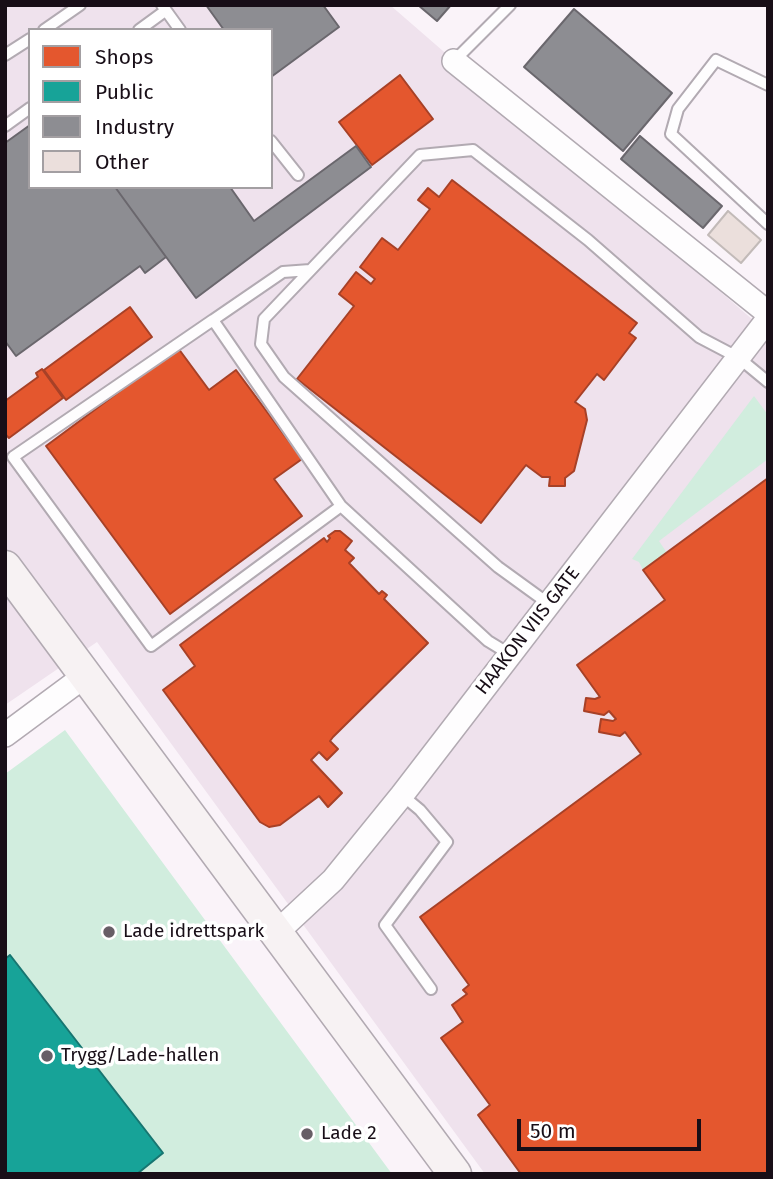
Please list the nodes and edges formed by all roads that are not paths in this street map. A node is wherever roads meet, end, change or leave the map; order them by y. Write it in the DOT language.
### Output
graph roads {
  1 [pos="80,5"];
  2 [pos="510,5"];
  3 [pos="164,8"];
  4 [pos="47,28"];
  5 [pos="141,28"];
  6 [pos="179,28"];
  7 [pos="28,40"];
  8 [pos="5,55"];
  9 [pos="454,61"];
  10 [pos="768,85"];
  11 [pos="28,109"];
  12 [pos="5,126"];
  13 [pos="273,144"];
  14 [pos="298,175"];
  15 [pos="767,219"];
  16 [pos="310,270"];
  17 [pos="768,313"];
  18 [pos="768,319"];
  19 [pos="213,320"];
  20 [pos="739,358"];
  21 [pos="768,382"];
  22 [pos="341,506"];
  23 [pos="5,567"];
  24 [pos="549,604"];
  25 [pos="511,655"];
  26 [pos="86,675"];
  27 [pos="5,736"];
  28 [pos="402,794"];
  29 [pos="276,933"];
  30 [pos="430,989"];
  31 [pos="455,1174"];
  1 -- 4 [label="lane"];
  2 -- 9 [label="lane"];
  3 -- 5 [label="lane"];
  3 -- 6 [label="lane"];
  7 -- 8 [label="lane"];
  9 -- 17 [label="street"];
  10 -- 15 [label="lane"];
  11 -- 12 [label="lane"];
  13 -- 14 [label="lane"];
  16 -- 19 [label="lane"];
  16 -- 20 [label="lane"];
  16 -- 24 [label="lane"];
  18 -- 20 [label="street, HAAKON VIIS GATE"];
  19 -- 22 [label="lane"];
  19 -- 22 [label="lane"];
  20 -- 21 [label="lane"];
  20 -- 24 [label="street, HAAKON VIIS GATE"];
  22 -- 25 [label="lane"];
  23 -- 26 [label="main road"];
  24 -- 25 [label="street, HAAKON VIIS GATE"];
  25 -- 28 [label="street, HAAKON VIIS GATE"];
  26 -- 27 [label="street"];
  26 -- 29 [label="main road"];
  28 -- 29 [label="street, HAAKON VIIS GATE"];
  28 -- 30 [label="lane"];
  29 -- 31 [label="main road"];
}
